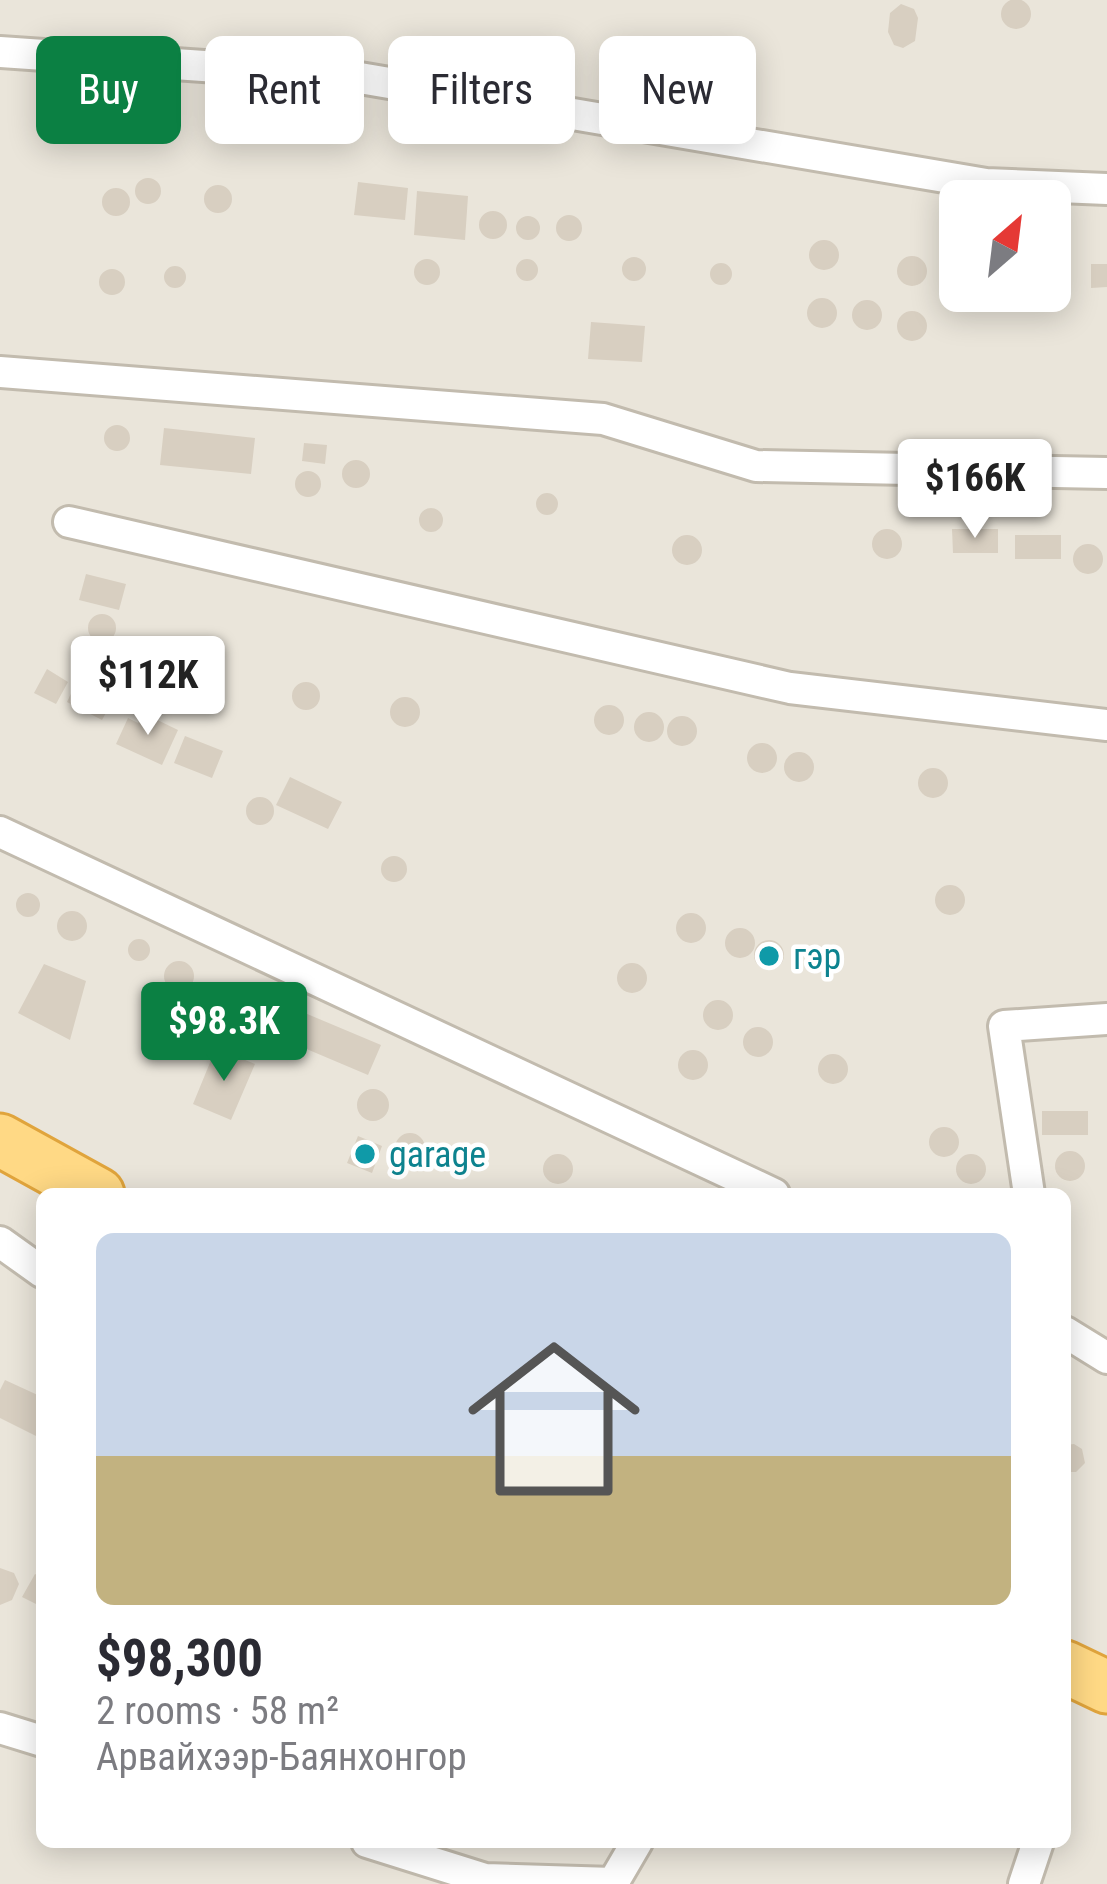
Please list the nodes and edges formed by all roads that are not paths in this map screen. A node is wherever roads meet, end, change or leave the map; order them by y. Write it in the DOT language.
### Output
graph roads {
  1 [pos="0,52"];
  2 [pos="1107,189"];
  3 [pos="0,372"];
  4 [pos="1107,473"];
  5 [pos="69,522"];
  6 [pos="1107,725"];
  7 [pos="0,832"];
  8 [pos="1107,1019"];
  9 [pos="4,1146"];
  10 [pos="86,1188"];
  11 [pos="762,1188"];
  12 [pos="1028,1188"];
  13 [pos="0,1241"];
  14 [pos="36,1268"];
  15 [pos="1071,1336"];
  16 [pos="1107,1358"];
  17 [pos="1071,1670"];
  18 [pos="1107,1687"];
  19 [pos="0,1728"];
  20 [pos="36,1739"];
  21 [pos="386,1848"];
  22 [pos="633,1848"];
  23 [pos="1036,1848"];
  24 [pos="1024,1884"];
  1 -- 2 [label="street"];
  3 -- 4 [label="street"];
  5 -- 6 [label="street"];
  7 -- 11 [label="street"];
  8 -- 12 [label="street"];
  9 -- 10 [label="highway"];
  13 -- 14 [label="street"];
  15 -- 16 [label="street"];
  17 -- 18 [label="highway"];
  19 -- 20 [label="street"];
  21 -- 22 [label="street"];
  23 -- 24 [label="street"];
}
